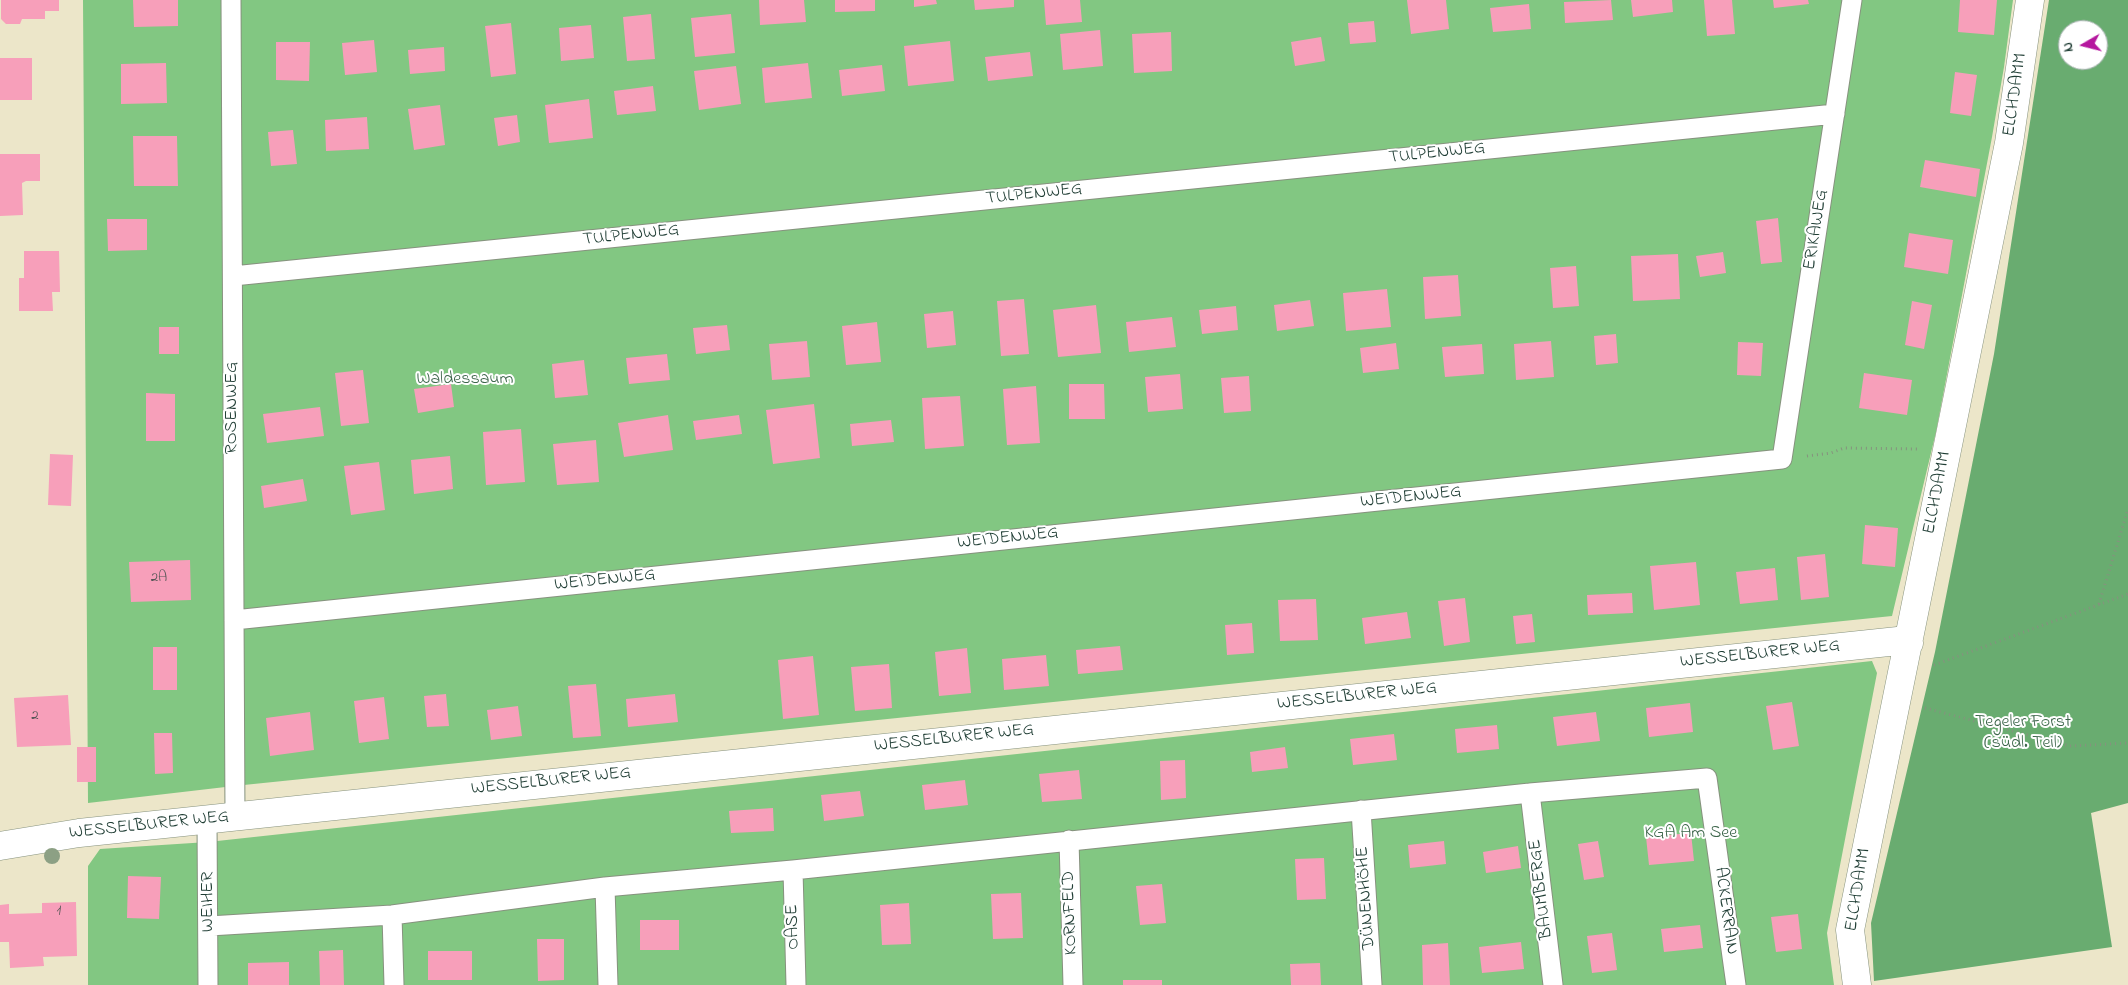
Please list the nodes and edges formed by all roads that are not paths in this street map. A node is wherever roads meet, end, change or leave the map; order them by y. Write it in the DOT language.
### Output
graph roads {
  1 [pos="231,0"];
  2 [pos="1852,0"];
  3 [pos="2030,0"];
  4 [pos="1835,114"];
  5 [pos="233,276"];
  6 [pos="1782,459"];
  7 [pos="234,620"];
  8 [pos="1909,643"];
  9 [pos="1530,793"];
  10 [pos="1361,810"];
  11 [pos="235,816"];
  12 [pos="208,820"];
  13 [pos="1068,840"];
  14 [pos="0,846"];
  15 [pos="792,870"];
  16 [pos="605,887"];
  17 [pos="392,915"];
  18 [pos="209,926"];
  19 [pos="208,985"];
  20 [pos="394,985"];
  21 [pos="608,985"];
  22 [pos="796,985"];
  23 [pos="1073,985"];
  24 [pos="1372,985"];
  25 [pos="1554,985"];
  26 [pos="1736,985"];
  27 [pos="1857,985"];
  1 -- 5 [label="lane, ROSENWEG"];
  2 -- 4 [label="lane, ERIKAWEG"];
  3 -- 8 [label="street, ELCHDAMM"];
  4 -- 5 [label="lane, TULPENWEG"];
  4 -- 6 [label="lane, ERIKAWEG"];
  5 -- 7 [label="lane, ROSENWEG"];
  6 -- 7 [label="lane, WEIDENWEG"];
  7 -- 11 [label="lane, ROSENWEG"];
  8 -- 11 [label="street, WESSELBURER WEG"];
  8 -- 27 [label="street, ELCHDAMM"];
  9 -- 10 [label="lane"];
  9 -- 25 [label="lane, BAUMBERGE"];
  9 -- 26 [label="lane, ACKERRAIN"];
  10 -- 13 [label="lane"];
  10 -- 24 [label="lane, DÜNENHÖHE"];
  11 -- 12 [label="street, WESSELBURER WEG"];
  12 -- 14 [label="street, WESSELBURER WEG"];
  12 -- 18 [label="lane, WEIHER"];
  13 -- 15 [label="lane"];
  13 -- 23 [label="lane, KORNFELD"];
  15 -- 16 [label="lane"];
  15 -- 22 [label="lane, OASE"];
  16 -- 17 [label="lane"];
  16 -- 21 [label="lane"];
  17 -- 18 [label="lane"];
  17 -- 20 [label="lane"];
  18 -- 19 [label="lane, WEIHER"];
}
